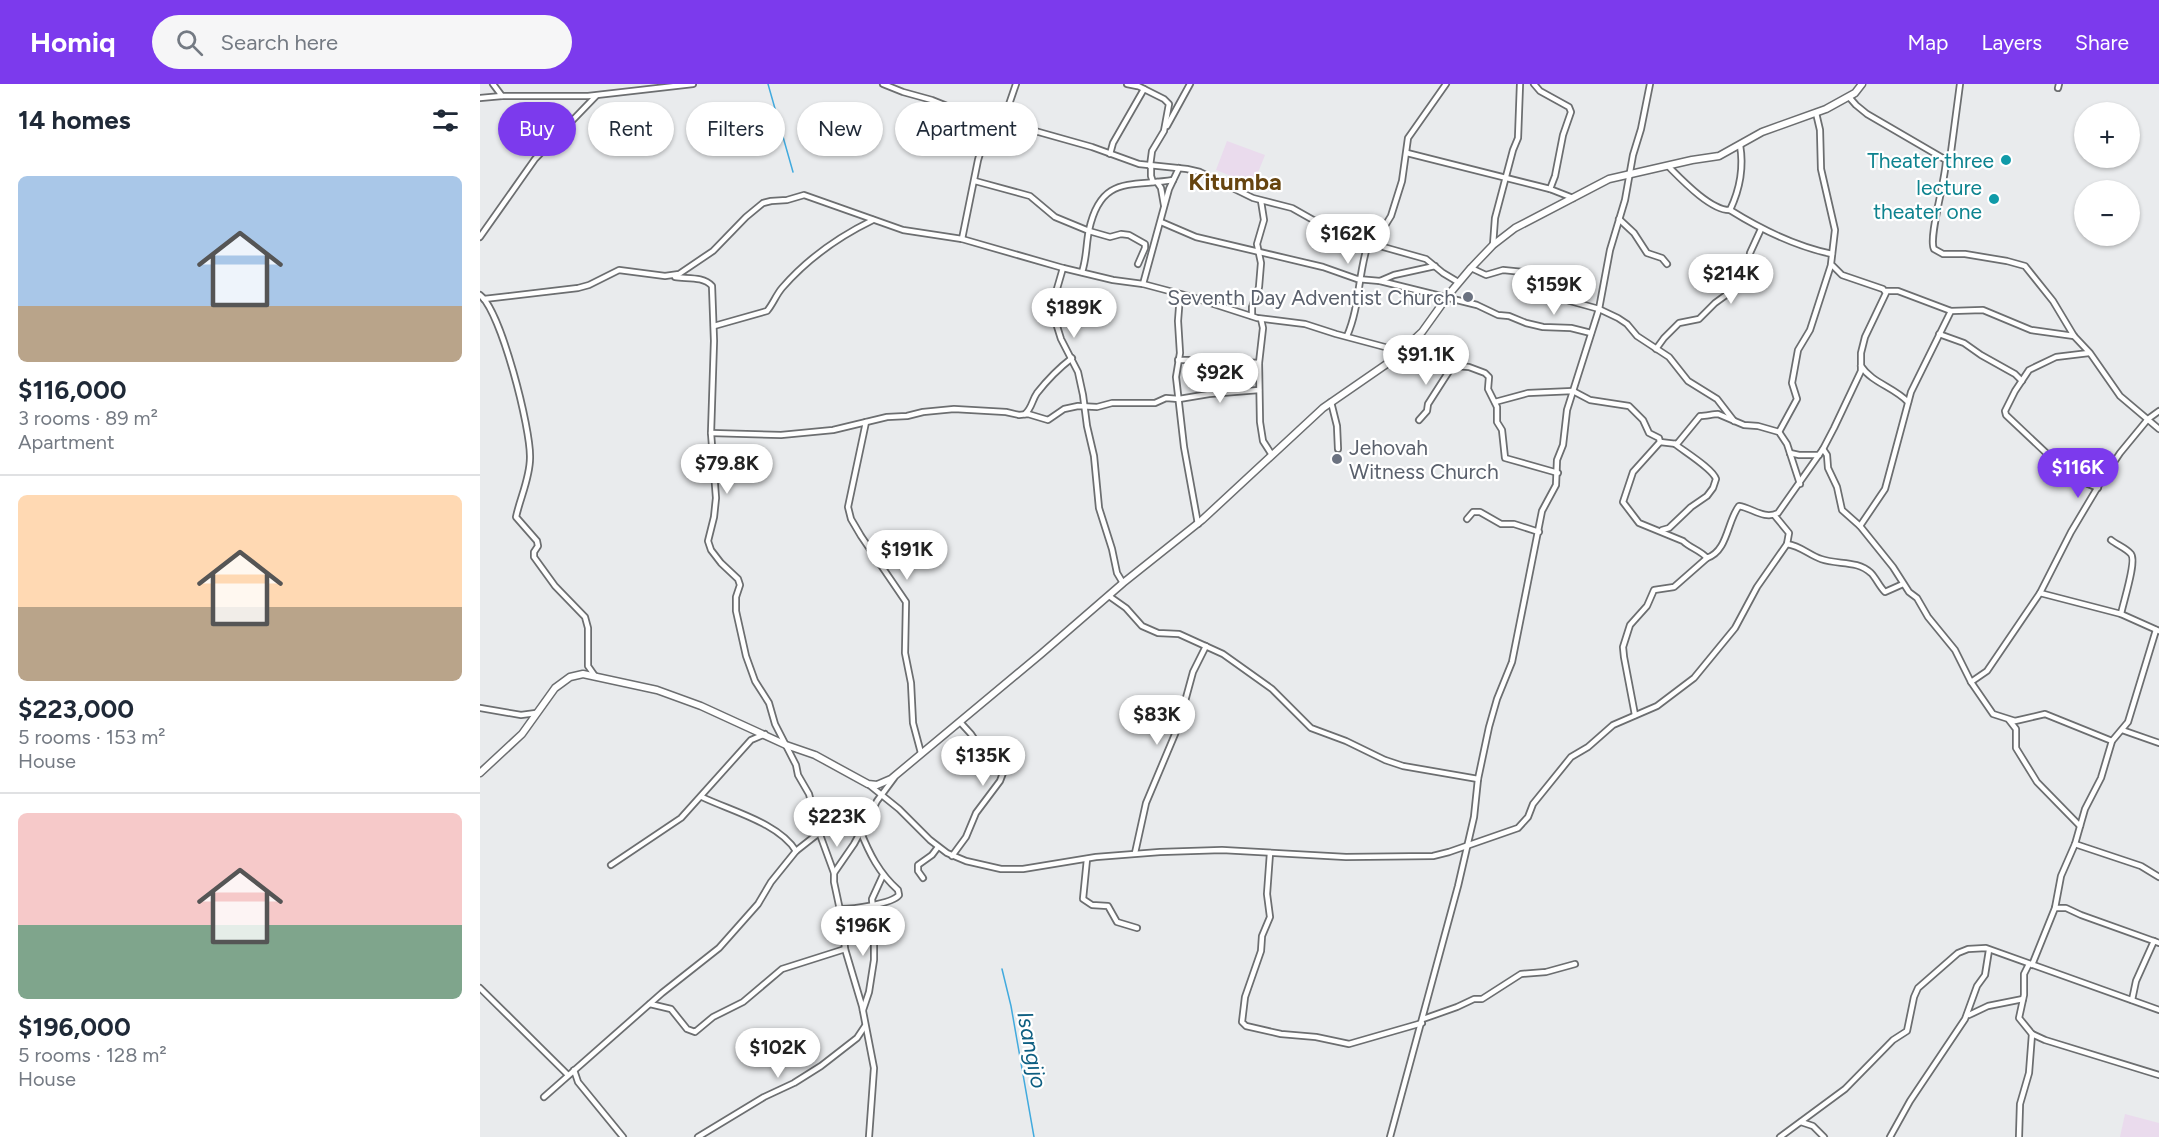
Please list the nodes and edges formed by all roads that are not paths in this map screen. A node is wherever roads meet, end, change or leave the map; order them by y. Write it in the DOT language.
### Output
graph roads {
  1 [pos="493,84"];
  2 [pos="693,84"];
  3 [pos="883,84"];
  4 [pos="1016,84"];
  5 [pos="1127,84"];
  6 [pos="1190,84"];
  7 [pos="1446,84"];
  8 [pos="1520,84"];
  9 [pos="1534,84"];
  10 [pos="1650,84"];
  11 [pos="1862,84"];
  12 [pos="1960,84"];
  13 [pos="1136,85"];
  14 [pos="1144,89"];
  15 [pos="502,96"];
  16 [pos="596,96"];
  17 [pos="1849,97"];
  18 [pos="480,98"];
  19 [pos="937,102"];
  20 [pos="1010,102"];
  21 [pos="1816,113"];
  22 [pos="1164,131"];
  23 [pos="1038,132"];
  24 [pos="1740,145"];
  25 [pos="1407,153"];
  26 [pos="1110,154"];
  27 [pos="979,156"];
  28 [pos="1945,158"];
  29 [pos="1150,166"];
  30 [pos="1668,166"];
  31 [pos="1179,168"];
  32 [pos="1630,174"];
  33 [pos="1505,177"];
  34 [pos="1173,180"];
  35 [pos="975,182"];
  36 [pos="1155,182"];
  37 [pos="1550,189"];
  38 [pos="1573,198"];
  39 [pos="1262,201"];
  40 [pos="1164,208"];
  41 [pos="1730,210"];
  42 [pos="1619,219"];
  43 [pos="873,220"];
  44 [pos="1161,222"];
  45 [pos="1761,229"];
  46 [pos="1089,231"];
  47 [pos="480,237"];
  48 [pos="962,239"];
  49 [pos="1371,245"];
  50 [pos="1493,245"];
  51 [pos="1259,251"];
  52 [pos="1832,254"];
  53 [pos="1138,264"];
  54 [pos="1667,264"];
  55 [pos="1831,265"];
  56 [pos="1435,266"];
  57 [pos="1063,268"];
  58 [pos="1471,268"];
  59 [pos="1082,272"];
  60 [pos="672,276"];
  61 [pos="1362,280"];
  62 [pos="1380,281"];
  63 [pos="1458,282"];
  64 [pos="1143,284"];
  65 [pos="1886,291"];
  66 [pos="1180,295"];
  67 [pos="482,297"];
  68 [pos="1446,298"];
  69 [pos="1599,309"];
  70 [pos="1951,311"];
  71 [pos="1252,316"];
  72 [pos="1262,319"];
  73 [pos="714,326"];
  74 [pos="1591,333"];
  75 [pos="1349,334"];
  76 [pos="1939,334"];
  77 [pos="2074,336"];
  78 [pos="1656,349"];
  79 [pos="1401,351"];
  80 [pos="2090,353"];
  81 [pos="1072,358"];
  82 [pos="1178,360"];
  83 [pos="1259,363"];
  84 [pos="1453,365"];
  85 [pos="1861,366"];
  86 [pos="2022,381"];
  87 [pos="1259,390"];
  88 [pos="1573,391"];
  89 [pos="1179,399"];
  90 [pos="1331,402"];
  91 [pos="1495,402"];
  92 [pos="1908,402"];
  93 [pos="1084,405"];
  94 [pos="2159,411"];
  95 [pos="1025,414"];
  96 [pos="2148,419"];
  97 [pos="1419,420"];
  98 [pos="1734,421"];
  99 [pos="866,422"];
  100 [pos="2159,429"];
  101 [pos="1779,432"];
  102 [pos="711,433"];
  103 [pos="1660,442"];
  104 [pos="1674,444"];
  105 [pos="1338,449"];
  106 [pos="1823,449"];
  107 [pos="1790,453"];
  108 [pos="1272,455"];
  109 [pos="1819,455"];
  110 [pos="1558,472"];
  111 [pos="1800,484"];
  112 [pos="2098,488"];
  113 [pos="1775,516"];
  114 [pos="1467,519"];
  115 [pos="1197,524"];
  116 [pos="1860,526"];
  117 [pos="1662,530"];
  118 [pos="1539,532"];
  119 [pos="2112,540"];
  120 [pos="1787,544"];
  121 [pos="1707,558"];
  122 [pos="1124,583"];
  123 [pos="1903,584"];
  124 [pos="2040,593"];
  125 [pos="1108,596"];
  126 [pos="2121,614"];
  127 [pos="2157,631"];
  128 [pos="1206,646"];
  129 [pos="595,676"];
  130 [pos="1971,682"];
  131 [pos="480,708"];
  132 [pos="536,713"];
  133 [pos="1635,715"];
  134 [pos="2009,720"];
  135 [pos="960,722"];
  136 [pos="2122,730"];
  137 [pos="765,734"];
  138 [pos="2112,741"];
  139 [pos="2159,744"];
  140 [pos="786,745"];
  141 [pos="921,753"];
  142 [pos="480,773"];
  143 [pos="894,777"];
  144 [pos="1478,779"];
  145 [pos="868,784"];
  146 [pos="880,796"];
  147 [pos="702,797"];
  148 [pos="867,817"];
  149 [pos="2080,826"];
  150 [pos="860,830"];
  151 [pos="819,832"];
  152 [pos="2075,844"];
  153 [pos="938,846"];
  154 [pos="1468,846"];
  155 [pos="796,851"];
  156 [pos="1270,853"];
  157 [pos="1135,854"];
  158 [pos="952,856"];
  159 [pos="829,858"];
  160 [pos="1086,859"];
  161 [pos="842,861"];
  162 [pos="611,865"];
  163 [pos="834,873"];
  164 [pos="883,875"];
  165 [pos="2159,877"];
  166 [pos="923,878"];
  167 [pos="871,904"];
  168 [pos="2055,908"];
  169 [pos="840,909"];
  170 [pos="1137,928"];
  171 [pos="2156,942"];
  172 [pos="845,949"];
  173 [pos="1989,950"];
  174 [pos="1575,964"];
  175 [pos="2031,964"];
  176 [pos="480,988"];
  177 [pos="2023,999"];
  178 [pos="2132,1000"];
  179 [pos="650,1004"];
  180 [pos="863,1010"];
  181 [pos="2159,1011"];
  182 [pos="1967,1016"];
  183 [pos="1423,1021"];
  184 [pos="866,1026"];
  185 [pos="2032,1034"];
  186 [pos="574,1070"];
  187 [pos="568,1075"];
  188 [pos="2159,1075"];
  189 [pos="544,1097"];
  190 [pos="1801,1122"];
  191 [pos="623,1137"];
  192 [pos="698,1137"];
  193 [pos="869,1137"];
  194 [pos="1390,1137"];
  195 [pos="1780,1137"];
  196 [pos="1824,1137"];
  197 [pos="1890,1137"];
  198 [pos="2019,1137"];
  1 -- 15 [label="street"];
  2 -- 16 [label="street"];
  3 -- 19 [label="street"];
  4 -- 20 [label="street"];
  5 -- 13 [label="street"];
  6 -- 22 [label="street"];
  7 -- 25 [label="street"];
  8 -- 33 [label="street"];
  9 -- 37 [label="street"];
  10 -- 32 [label="street"];
  11 -- 17 [label="street"];
  12 -- 28 [label="street"];
  13 -- 14 [label="street"];
  14 -- 22 [label="street"];
  14 -- 26 [label="street"];
  15 -- 16 [label="street"];
  15 -- 18 [label="street"];
  16 -- 47 [label="street"];
  17 -- 21 [label="street"];
  17 -- 28 [label="street"];
  21 -- 24 [label="street"];
  21 -- 52 [label="street"];
  22 -- 29 [label="street"];
  23 -- 26 [label="street"];
  24 -- 30 [label="street"];
  24 -- 41 [label="street"];
  25 -- 33 [label="street"];
  25 -- 49 [label="street"];
  26 -- 29 [label="street"];
  27 -- 35 [label="street"];
  28 -- 77 [label="street"];
  29 -- 31 [label="street"];
  29 -- 36 [label="street"];
  30 -- 32 [label="street"];
  30 -- 41 [label="street"];
  31 -- 34 [label="street"];
  31 -- 39 [label="street"];
  32 -- 38 [label="street"];
  32 -- 42 [label="street"];
  33 -- 37 [label="street"];
  33 -- 50 [label="street"];
  34 -- 36 [label="street"];
  34 -- 40 [label="street"];
  35 -- 46 [label="street"];
  35 -- 48 [label="street"];
  36 -- 40 [label="street"];
  36 -- 46 [label="street"];
  37 -- 38 [label="street"];
  38 -- 50 [label="street"];
  39 -- 49 [label="street"];
  39 -- 51 [label="street"];
  40 -- 44 [label="street"];
  41 -- 45 [label="street"];
  42 -- 54 [label="street"];
  42 -- 69 [label="street"];
  43 -- 48 [label="street"];
  43 -- 60 [label="street"];
  43 -- 73 [label="street"];
  44 -- 51 [label="street"];
  44 -- 64 [label="street"];
  45 -- 52 [label="street"];
  45 -- 78 [label="street"];
  46 -- 53 [label="street"];
  46 -- 59 [label="street"];
  48 -- 57 [label="street"];
  49 -- 56 [label="street"];
  49 -- 61 [label="street"];
  50 -- 58 [label="street"];
  51 -- 61 [label="street"];
  51 -- 71 [label="street"];
  52 -- 55 [label="street"];
  55 -- 65 [label="street"];
  55 -- 101 [label="street"];
  56 -- 62 [label="street"];
  56 -- 63 [label="street"];
  57 -- 59 [label="street"];
  57 -- 81 [label="street"];
  58 -- 63 [label="street"];
  58 -- 69 [label="street"];
  59 -- 64 [label="street"];
  60 -- 67 [label="street"];
  60 -- 73 [label="street"];
  61 -- 62 [label="street"];
  61 -- 75 [label="street"];
  62 -- 68 [label="street"];
  63 -- 68 [label="street"];
  64 -- 66 [label="street"];
  65 -- 70 [label="street"];
  65 -- 85 [label="street"];
  66 -- 71 [label="street"];
  66 -- 82 [label="street"];
  67 -- 129 [label="street"];
  68 -- 74 [label="street"];
  68 -- 79 [label="street"];
  69 -- 74 [label="street"];
  69 -- 78 [label="street"];
  70 -- 76 [label="street"];
  70 -- 77 [label="street"];
  71 -- 72 [label="street"];
  72 -- 75 [label="street"];
  72 -- 83 [label="street"];
  73 -- 102 [label="street"];
  74 -- 88 [label="street"];
  75 -- 79 [label="street"];
  76 -- 86 [label="street"];
  76 -- 92 [label="street"];
  77 -- 80 [label="street"];
  78 -- 98 [label="street"];
  79 -- 84 [label="street"];
  79 -- 90 [label="street"];
  80 -- 86 [label="street"];
  80 -- 96 [label="street"];
  81 -- 93 [label="street"];
  81 -- 95 [label="street"];
  82 -- 83 [label="street"];
  82 -- 89 [label="street"];
  83 -- 87 [label="street"];
  84 -- 91 [label="street"];
  84 -- 97 [label="street"];
  85 -- 92 [label="street"];
  85 -- 106 [label="street"];
  86 -- 112 [label="street"];
  87 -- 89 [label="street"];
  87 -- 108 [label="street"];
  88 -- 91 [label="street"];
  88 -- 103 [label="street"];
  88 -- 110 [label="street"];
  89 -- 93 [label="street"];
  89 -- 115 [label="street"];
  90 -- 105 [label="street"];
  90 -- 108 [label="street"];
  91 -- 110 [label="street"];
  92 -- 116 [label="street"];
  93 -- 95 [label="street"];
  93 -- 122 [label="street"];
  94 -- 96 [label="street"];
  95 -- 99 [label="street"];
  96 -- 100 [label="street"];
  96 -- 112 [label="street"];
  98 -- 101 [label="street"];
  98 -- 104 [label="street"];
  99 -- 102 [label="street"];
  99 -- 141 [label="street"];
  101 -- 107 [label="street"];
  102 -- 140 [label="street"];
  103 -- 104 [label="street"];
  103 -- 117 [label="street"];
  104 -- 117 [label="street"];
  106 -- 109 [label="street"];
  106 -- 116 [label="street"];
  107 -- 109 [label="street"];
  107 -- 111 [label="street"];
  108 -- 115 [label="street"];
  109 -- 111 [label="street"];
  110 -- 118 [label="street"];
  111 -- 113 [label="street"];
  112 -- 124 [label="street"];
  113 -- 120 [label="street"];
  113 -- 121 [label="street"];
  114 -- 118 [label="street"];
  115 -- 122 [label="street"];
  116 -- 123 [label="street"];
  117 -- 121 [label="street"];
  118 -- 144 [label="street"];
  119 -- 126 [label="street"];
  120 -- 123 [label="street"];
  120 -- 133 [label="street"];
  121 -- 133 [label="street"];
  122 -- 125 [label="street"];
  123 -- 130 [label="street"];
  124 -- 126 [label="street"];
  124 -- 130 [label="street"];
  125 -- 128 [label="street"];
  125 -- 135 [label="street"];
  126 -- 127 [label="street"];
  127 -- 136 [label="street"];
  128 -- 144 [label="street"];
  128 -- 157 [label="street"];
  129 -- 132 [label="street"];
  129 -- 137 [label="street"];
  130 -- 134 [label="street"];
  131 -- 132 [label="street"];
  132 -- 142 [label="street"];
  133 -- 154 [label="street"];
  134 -- 138 [label="street"];
  134 -- 149 [label="street"];
  135 -- 141 [label="street"];
  135 -- 158 [label="street"];
  136 -- 138 [label="street"];
  136 -- 139 [label="street"];
  137 -- 140 [label="street"];
  137 -- 147 [label="street"];
  138 -- 149 [label="street"];
  140 -- 145 [label="street"];
  140 -- 151 [label="street"];
  141 -- 143 [label="street"];
  143 -- 145 [label="street"];
  143 -- 146 [label="street"];
  144 -- 154 [label="street"];
  145 -- 146 [label="street"];
  146 -- 148 [label="street"];
  146 -- 153 [label="street"];
  147 -- 155 [label="street"];
  147 -- 162 [label="street"];
  148 -- 150 [label="street"];
  148 -- 151 [label="street"];
  149 -- 152 [label="street"];
  150 -- 161 [label="street"];
  150 -- 164 [label="street"];
  151 -- 155 [label="street"];
  151 -- 159 [label="street"];
  152 -- 165 [label="street"];
  152 -- 168 [label="street"];
  153 -- 158 [label="street"];
  153 -- 166 [label="street"];
  154 -- 156 [label="street"];
  154 -- 183 [label="street"];
  155 -- 179 [label="street"];
  156 -- 157 [label="street"];
  156 -- 183 [label="street"];
  157 -- 160 [label="street"];
  158 -- 160 [label="street"];
  159 -- 161 [label="street"];
  159 -- 163 [label="street"];
  160 -- 170 [label="street"];
  161 -- 163 [label="street"];
  163 -- 169 [label="street"];
  164 -- 167 [label="street"];
  164 -- 167 [label="street"];
  167 -- 169 [label="street"];
  167 -- 180 [label="street"];
  168 -- 171 [label="street"];
  168 -- 175 [label="street"];
  169 -- 172 [label="street"];
  171 -- 178 [label="street"];
  172 -- 179 [label="street"];
  172 -- 180 [label="street"];
  173 -- 175 [label="street"];
  173 -- 182 [label="street"];
  173 -- 190 [label="street"];
  174 -- 183 [label="street"];
  175 -- 177 [label="street"];
  175 -- 178 [label="street"];
  176 -- 187 [label="street"];
  177 -- 182 [label="street"];
  177 -- 185 [label="street"];
  178 -- 181 [label="street"];
  179 -- 186 [label="street"];
  180 -- 184 [label="street"];
  182 -- 197 [label="street"];
  183 -- 194 [label="street"];
  184 -- 192 [label="street"];
  184 -- 193 [label="street"];
  185 -- 188 [label="street"];
  185 -- 198 [label="street"];
  186 -- 187 [label="street"];
  186 -- 191 [label="street"];
  187 -- 189 [label="street"];
  190 -- 195 [label="street"];
  190 -- 196 [label="street"];
}
